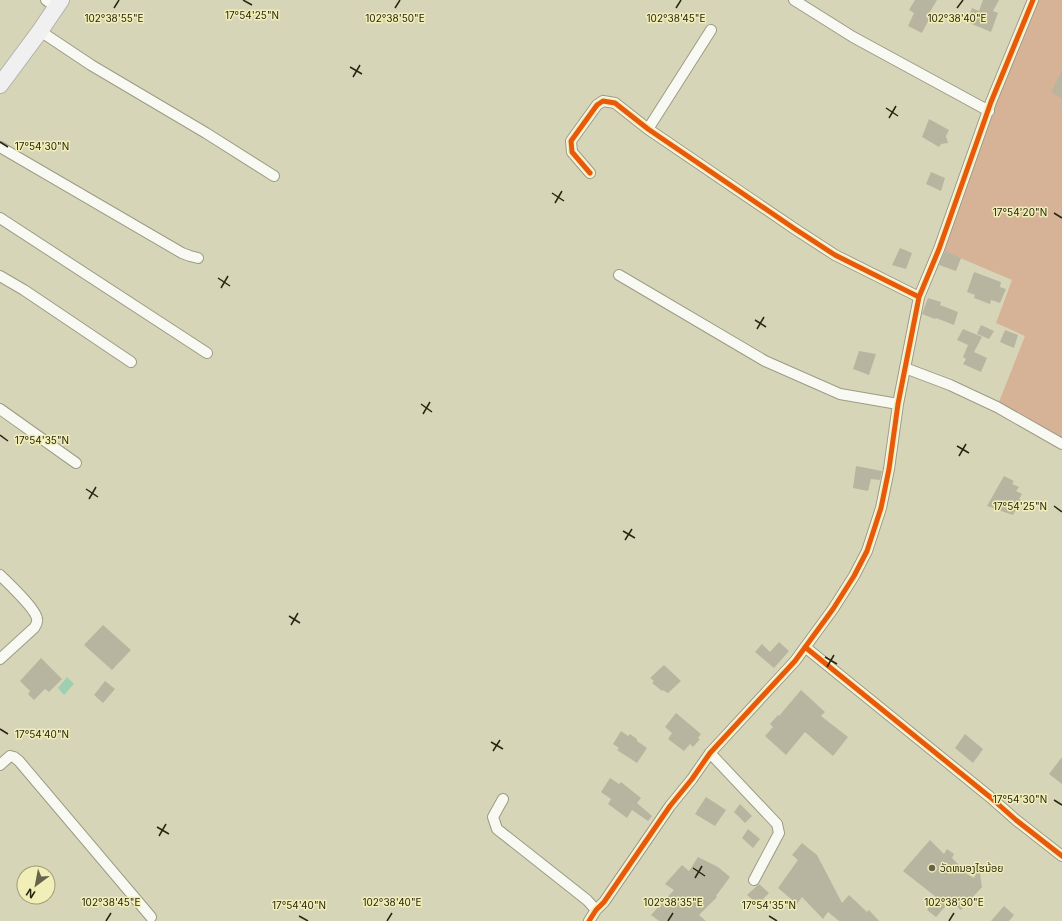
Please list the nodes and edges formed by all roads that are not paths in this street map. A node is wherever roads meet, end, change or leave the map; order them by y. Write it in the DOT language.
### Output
graph roads {
  1 [pos="794,0"];
  2 [pos="1033,0"];
  3 [pos="54,2"];
  4 [pos="711,30"];
  5 [pos="40,31"];
  6 [pos="2,79"];
  7 [pos="989,111"];
  8 [pos="648,129"];
  9 [pos="0,147"];
  10 [pos="590,173"];
  11 [pos="274,176"];
  12 [pos="0,218"];
  13 [pos="198,258"];
  14 [pos="619,274"];
  15 [pos="0,276"];
  16 [pos="920,297"];
  17 [pos="207,353"];
  18 [pos="131,362"];
  19 [pos="905,368"];
  20 [pos="898,404"];
  21 [pos="0,409"];
  22 [pos="1062,444"];
  23 [pos="76,463"];
  24 [pos="0,575"];
  25 [pos="805,647"];
  26 [pos="0,658"];
  27 [pos="710,753"];
  28 [pos="0,765"];
  29 [pos="503,799"];
  30 [pos="1062,856"];
  31 [pos="754,880"];
  32 [pos="596,910"];
  33 [pos="151,917"];
  34 [pos="589,921"];
  1 -- 7 [label="street"];
  2 -- 7 [label="street"];
  3 -- 5 [label="main road"];
  4 -- 8 [label="street"];
  5 -- 6 [label="main road"];
  5 -- 11 [label="street"];
  7 -- 16 [label="street"];
  8 -- 10 [label="street"];
  8 -- 16 [label="street"];
  9 -- 13 [label="street"];
  12 -- 17 [label="street"];
  14 -- 20 [label="street"];
  15 -- 18 [label="street"];
  16 -- 19 [label="street"];
  19 -- 20 [label="street"];
  19 -- 22 [label="street"];
  20 -- 25 [label="street"];
  21 -- 23 [label="street"];
  24 -- 26 [label="street"];
  25 -- 27 [label="street"];
  25 -- 30 [label="street"];
  27 -- 31 [label="street"];
  27 -- 32 [label="street"];
  28 -- 33 [label="street"];
  29 -- 32 [label="street"];
  32 -- 34 [label="street"];
}
